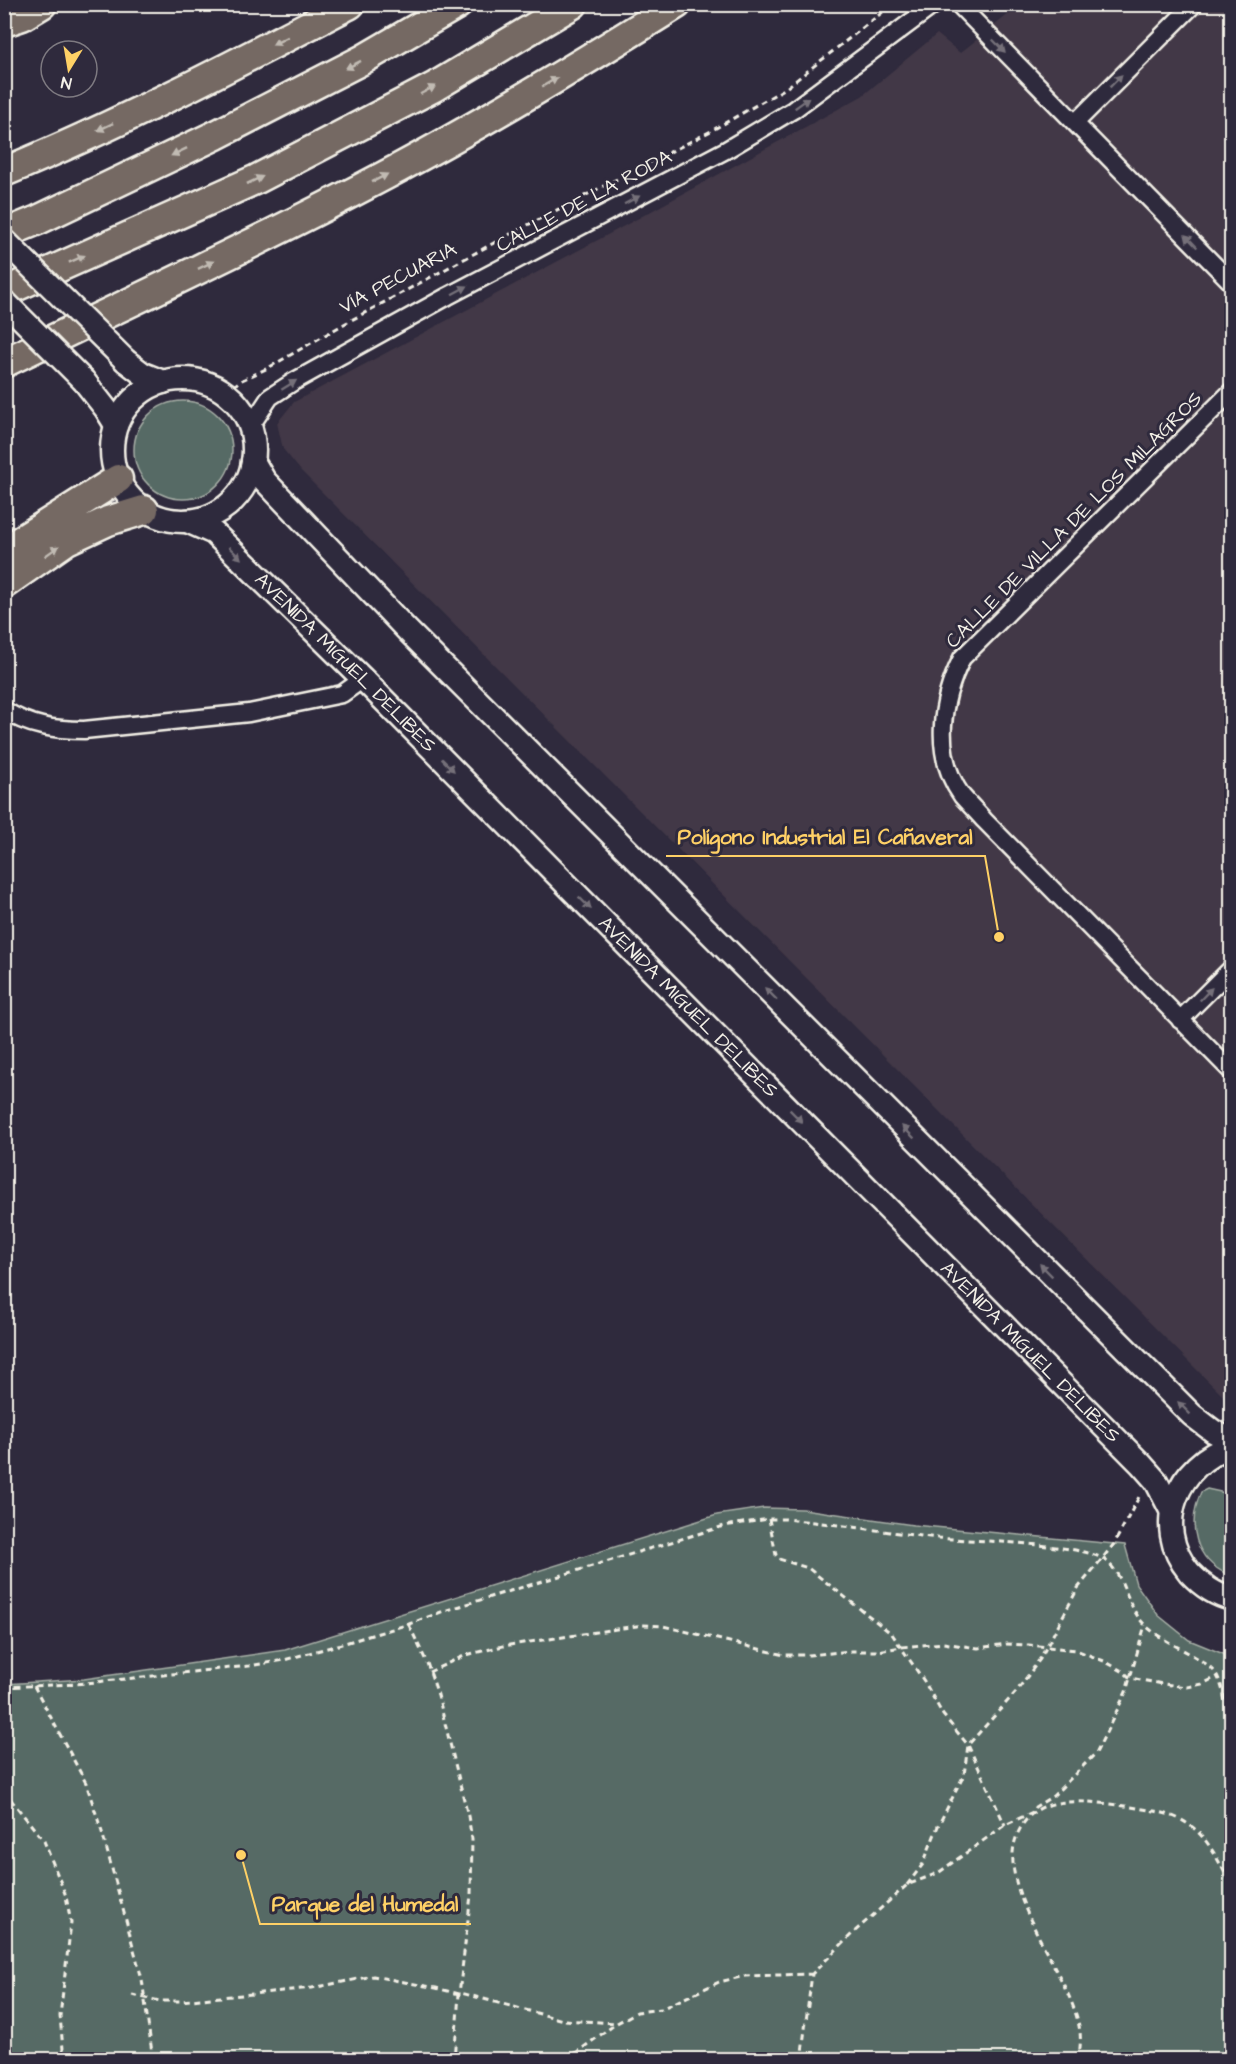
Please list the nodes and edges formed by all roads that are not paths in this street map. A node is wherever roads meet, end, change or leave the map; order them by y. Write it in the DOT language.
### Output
graph roads {
  1 [pos="42,4"];
  2 [pos="350,4"];
  3 [pos="458,4"];
  4 [pos="573,4"];
  5 [pos="677,4"];
  6 [pos="935,4"];
  7 [pos="958,4"];
  8 [pos="1194,4"];
  9 [pos="4,22"];
  10 [pos="1075,123"];
  11 [pos="4,172"];
  12 [pos="4,234"];
  13 [pos="4,240"];
  14 [pos="1232,283"];
  15 [pos="153,291"];
  16 [pos="4,292"];
  17 [pos="4,302"];
  18 [pos="4,346"];
  19 [pos="4,363"];
  20 [pos="163,382"];
  21 [pos="1232,392"];
  22 [pos="116,425"];
  23 [pos="250,427"];
  24 [pos="253,462"];
  25 [pos="118,479"];
  26 [pos="144,510"];
  27 [pos="187,521"];
  28 [pos="4,551"];
  29 [pos="4,584"];
  30 [pos="363,679"];
  31 [pos="4,710"];
  32 [pos="1232,968"];
  33 [pos="1180,1020"];
  34 [pos="1232,1072"];
  35 [pos="1232,1441"];
  36 [pos="1232,1446"];
  37 [pos="1172,1512"];
  38 [pos="1232,1599"];
  1 -- 9 [label="highway"];
  2 -- 11 [label="highway, one-way"];
  3 -- 12 [label="highway, one-way"];
  16 -- 4 [label="highway, one-way"];
  15 -- 5 [label="highway, one-way"];
  23 -- 6 [label="street, CALLE DE LA RODA, one-way"];
  7 -- 10 [label="street, one-way"];
  10 -- 8 [label="street, one-way"];
  14 -- 10 [label="street, one-way"];
  13 -- 20 [label="main road, bridge"];
  15 -- 18 [label="highway"];
  15 -- 19 [label="highway"];
  17 -- 22 [label="main road, bridge"];
  20 -- 22 [label="main road"];
  20 -- 23 [label="main road"];
  21 -- 33 [label="street, CALLE DE VILLA DE LOS MILAGROS"];
  22 -- 25 [label="main road"];
  23 -- 24 [label="main road"];
  24 -- 27 [label="main road"];
  35 -- 24 [label="main road, one-way"];
  25 -- 26 [label="main road"];
  25 -- 28 [label="highway"];
  26 -- 27 [label="main road"];
  29 -- 26 [label="highway, one-way"];
  27 -- 30 [label="main road, AVENIDA MIGUEL DELIBES, one-way"];
  30 -- 31 [label="street"];
  30 -- 37 [label="main road, AVENIDA MIGUEL DELIBES, one-way"];
  33 -- 32 [label="street, one-way"];
  33 -- 34 [label="street, CALLE DE VILLA DE LOS MILAGROS"];
  36 -- 37 [label="main road"];
  37 -- 38 [label="main road"];
}
